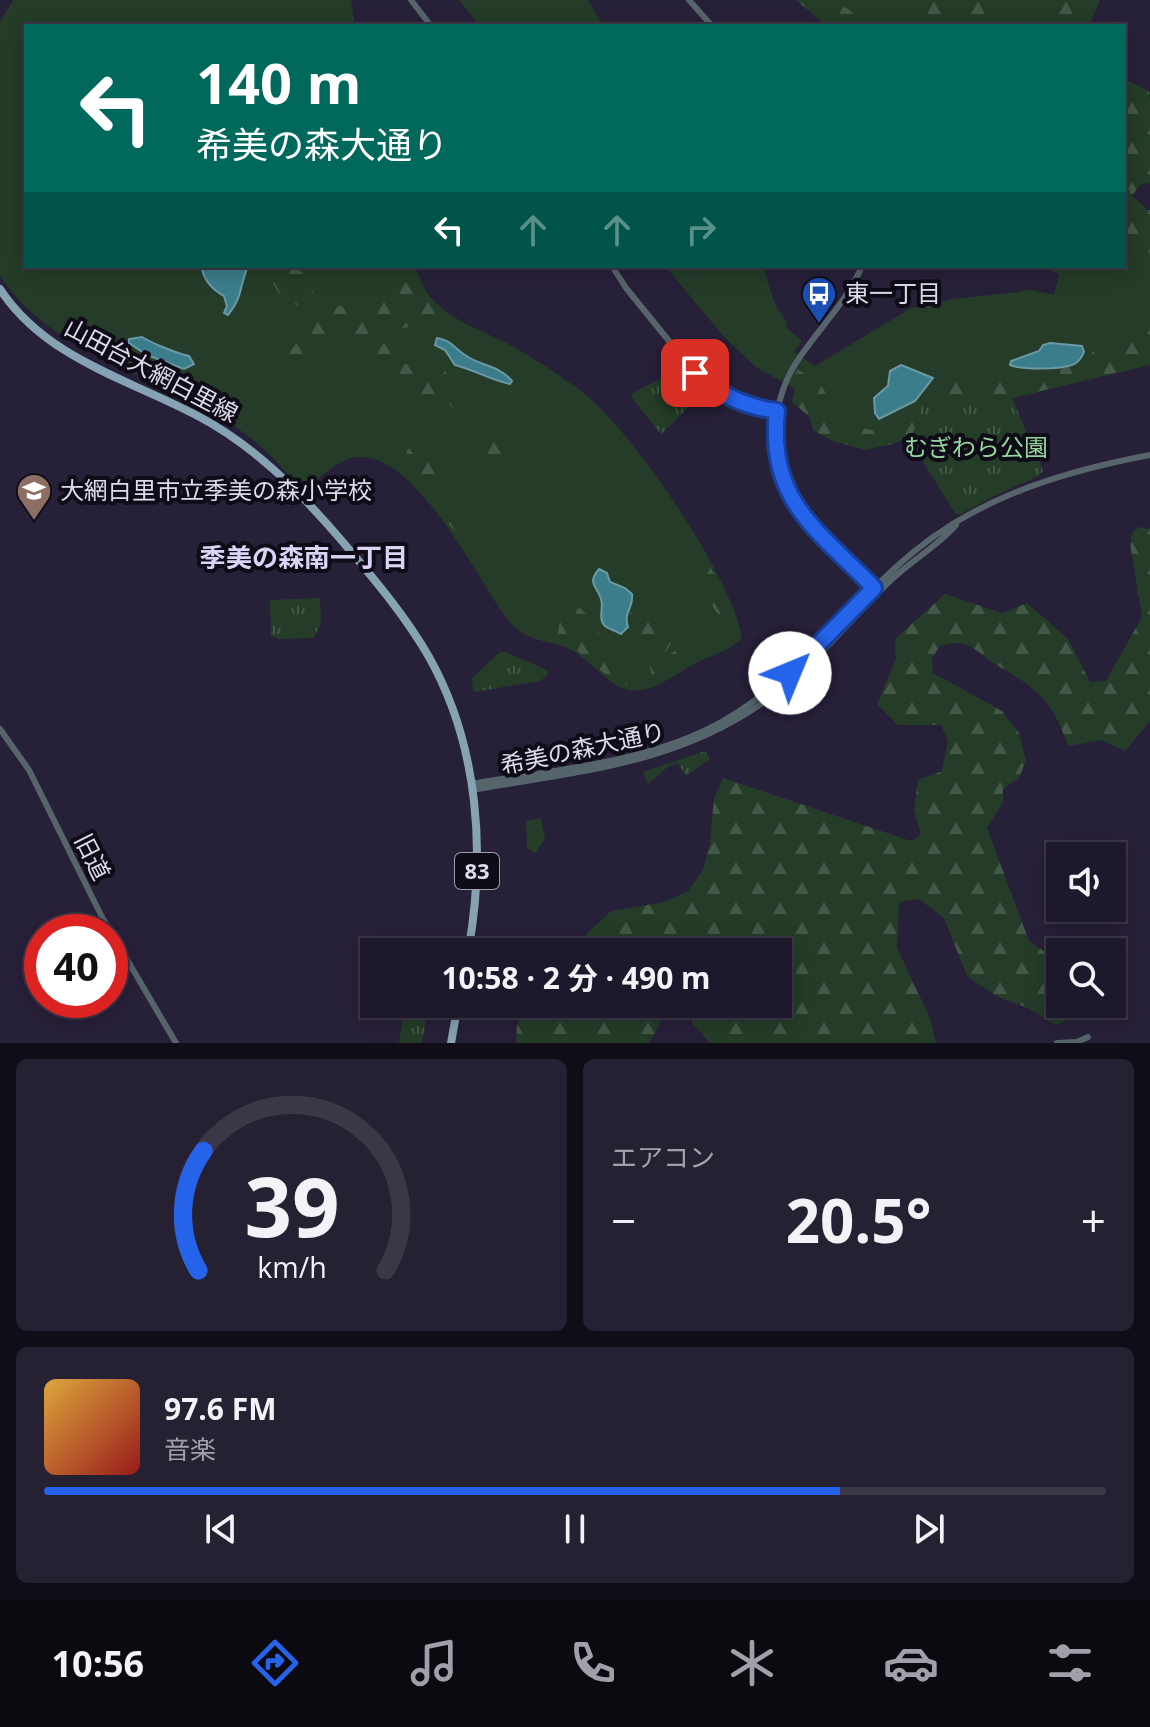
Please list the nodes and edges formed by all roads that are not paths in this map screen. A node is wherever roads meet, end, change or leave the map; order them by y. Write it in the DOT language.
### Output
graph roads {
  1 [pos="411,0"];
  2 [pos="689,0"];
  3 [pos="429,24"];
  4 [pos="710,24"];
  5 [pos="613,268"];
  6 [pos="861,268"];
  7 [pos="0,289"];
  8 [pos="777,411"];
  9 [pos="1150,455"];
  10 [pos="876,590"];
  11 [pos="0,729"];
  12 [pos="472,787"];
  13 [pos="470,938"];
  14 [pos="455,1018"];
  15 [pos="1088,1037"];
  16 [pos="176,1043"];
  17 [pos="451,1043"];
  18 [pos="1057,1043"];
  1 -- 3 [label="street"];
  2 -- 4 [label="street"];
  5 -- 8 [label="street"];
  6 -- 8 [label="street"];
  7 -- 12 [label="main road, 山田台大網白里線 / 83"];
  8 -- 10 [label="street"];
  9 -- 10 [label="street, 希美の森大通り"];
  10 -- 12 [label="street, 希美の森大通り"];
  11 -- 16 [label="street, 旧道"];
  12 -- 13 [label="main road, 山田台大網白里線 / 83"];
  14 -- 17 [label="main road"];
  15 -- 18 [label="street"];
}
